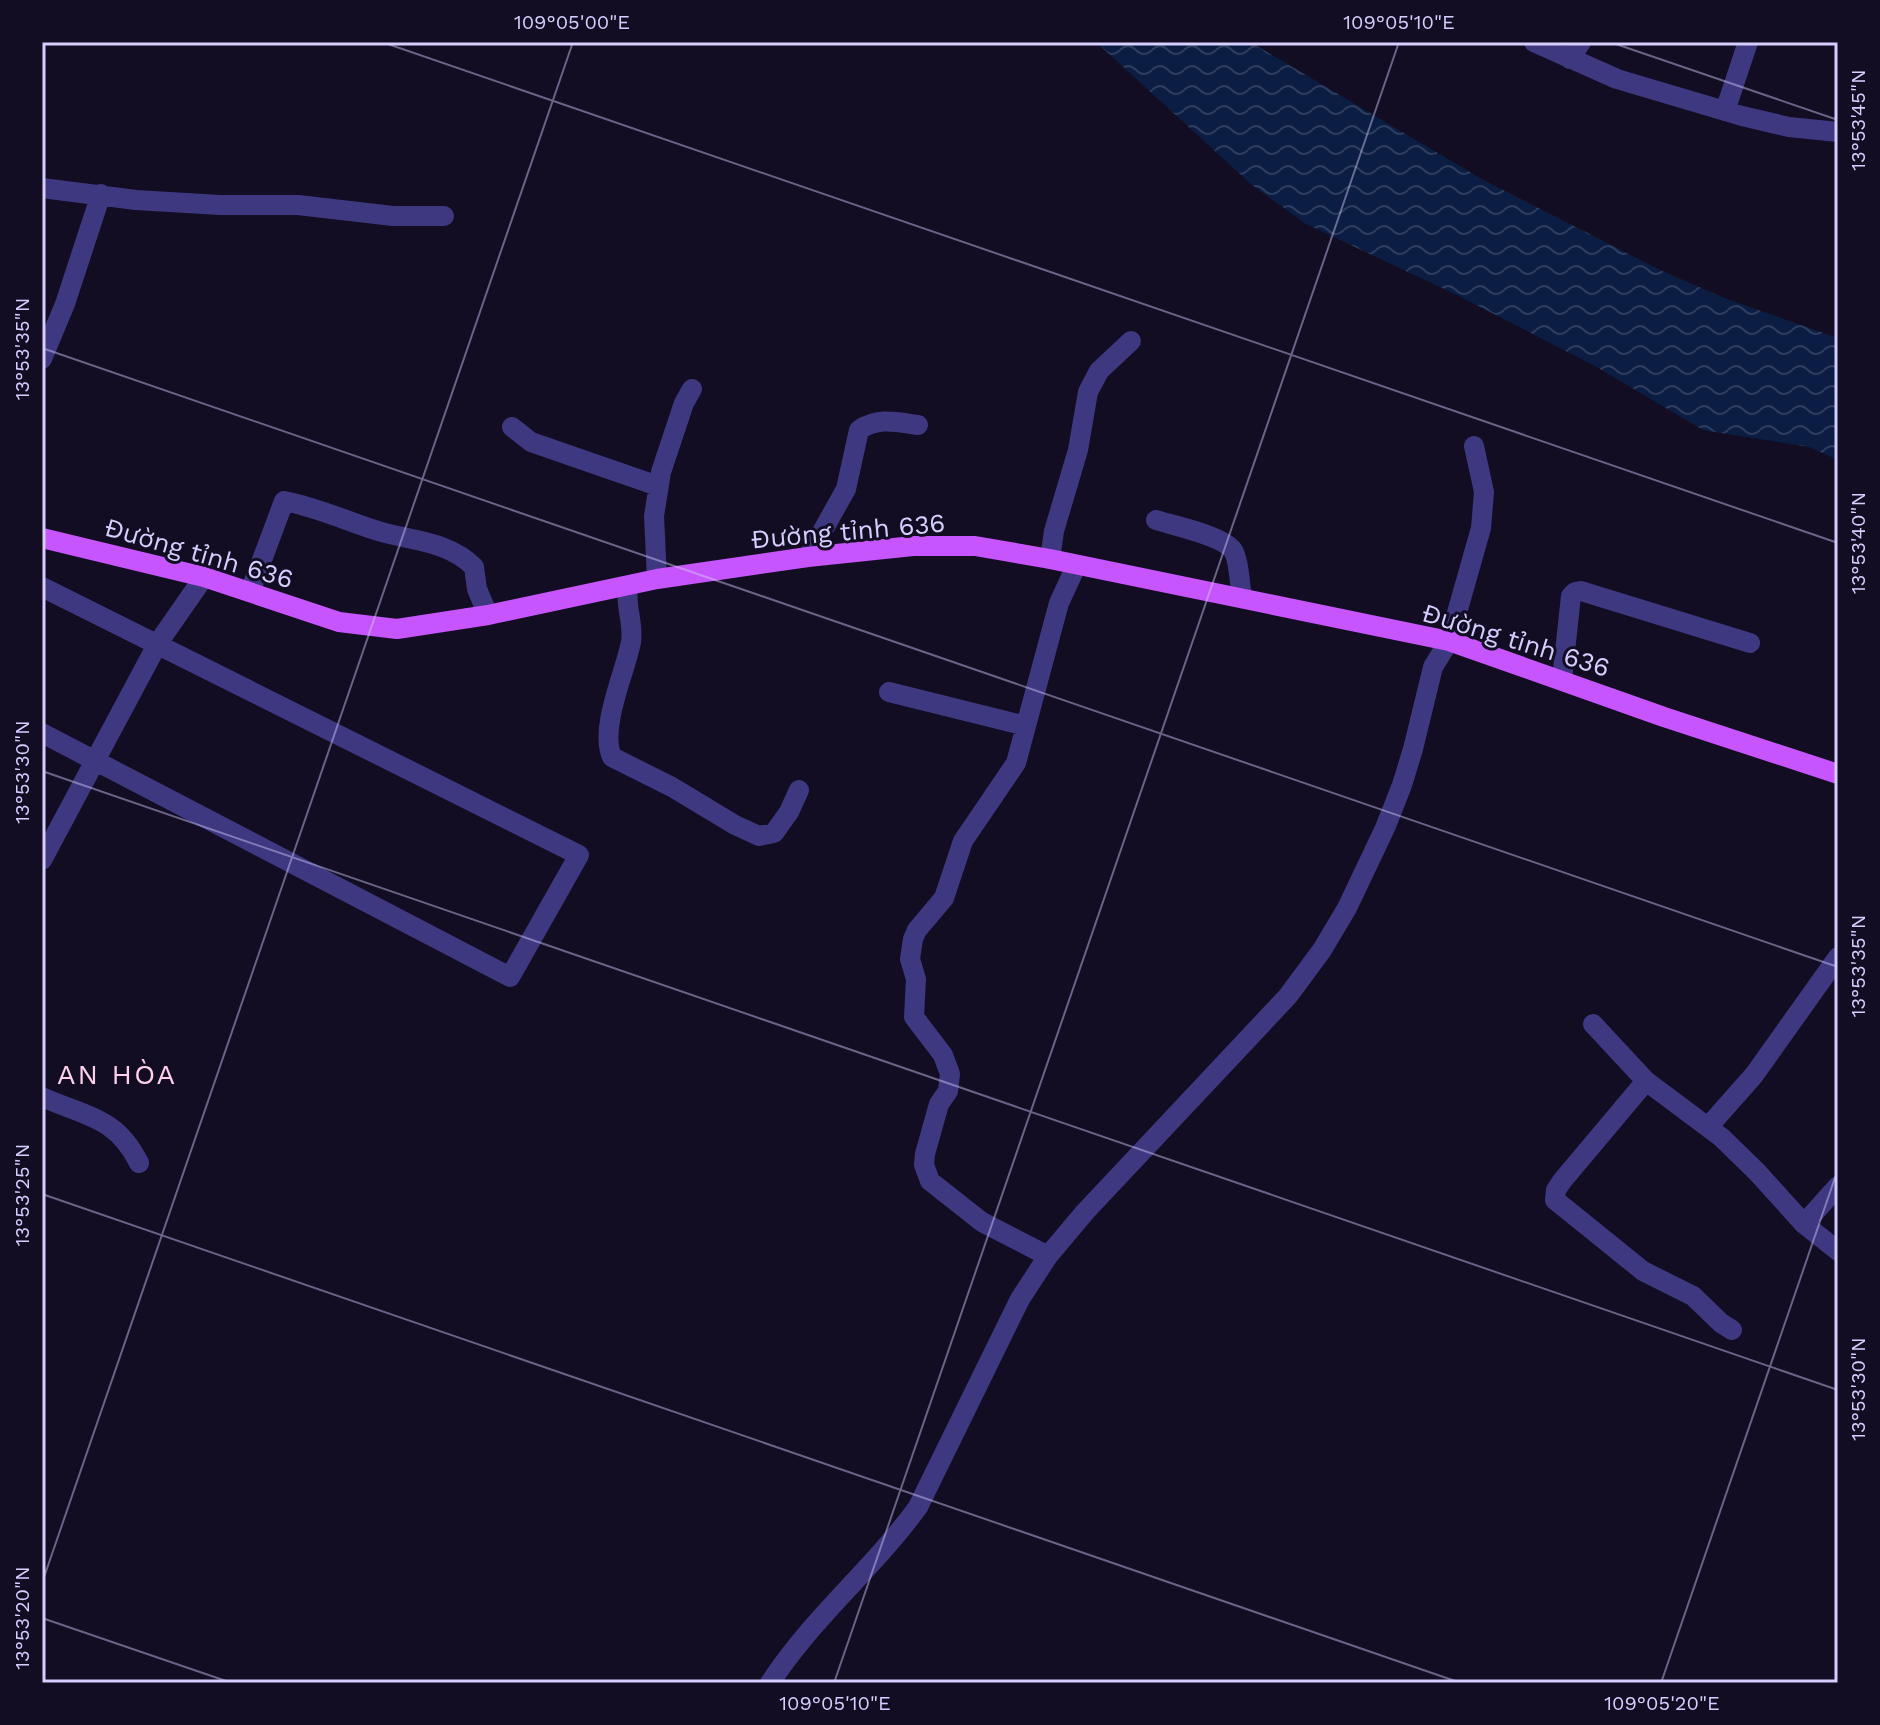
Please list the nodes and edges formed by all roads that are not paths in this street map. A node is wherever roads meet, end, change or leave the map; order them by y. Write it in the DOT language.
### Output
graph roads {
  1 [pos="1534,42"];
  2 [pos="1748,42"];
  3 [pos="1576,50"];
  4 [pos="1725,111"];
  5 [pos="1838,132"];
  6 [pos="42,188"];
  7 [pos="101,194"];
  8 [pos="444,216"];
  9 [pos="1131,341"];
  10 [pos="42,359"];
  11 [pos="692,389"];
  12 [pos="918,425"];
  13 [pos="512,427"];
  14 [pos="1474,446"];
  15 [pos="658,486"];
  16 [pos="1156,520"];
  17 [pos="42,538"];
  18 [pos="808,557"];
  19 [pos="1050,559"];
  20 [pos="1076,566"];
  21 [pos="204,577"];
  22 [pos="657,579"];
  23 [pos="42,587"];
  24 [pos="628,587"];
  25 [pos="250,592"];
  26 [pos="1242,598"];
  27 [pos="488,615"];
  28 [pos="1449,641"];
  29 [pos="158,643"];
  30 [pos="1750,643"];
  31 [pos="1562,679"];
  32 [pos="889,692"];
  33 [pos="1026,726"];
  34 [pos="42,733"];
  35 [pos="95,761"];
  36 [pos="1838,774"];
  37 [pos="799,790"];
  38 [pos="42,860"];
  39 [pos="1838,957"];
  40 [pos="1593,1024"];
  41 [pos="1646,1081"];
  42 [pos="42,1097"];
  43 [pos="1708,1127"];
  44 [pos="139,1163"];
  45 [pos="1838,1186"];
  46 [pos="1804,1224"];
  47 [pos="1838,1251"];
  48 [pos="1048,1256"];
  49 [pos="1732,1330"];
  50 [pos="770,1683"];
  1 -- 3 [label="street"];
  2 -- 4 [label="street"];
  3 -- 4 [label="street"];
  4 -- 5 [label="street"];
  6 -- 7 [label="street"];
  7 -- 8 [label="street"];
  7 -- 10 [label="street"];
  9 -- 19 [label="street"];
  11 -- 15 [label="street"];
  12 -- 18 [label="street"];
  13 -- 15 [label="street"];
  14 -- 28 [label="street"];
  15 -- 22 [label="street"];
  16 -- 26 [label="street"];
  17 -- 21 [label="main road, Đường tỉnh 636"];
  18 -- 19 [label="main road, Đường tỉnh 636"];
  18 -- 22 [label="main road, Đường tỉnh 636"];
  19 -- 20 [label="main road, Đường tỉnh 636"];
  20 -- 26 [label="main road, Đường tỉnh 636"];
  20 -- 33 [label="street"];
  21 -- 25 [label="main road, Đường tỉnh 636"];
  21 -- 29 [label="street"];
  22 -- 24 [label="main road, Đường tỉnh 636"];
  23 -- 29 [label="street"];
  24 -- 27 [label="main road, Đường tỉnh 636"];
  24 -- 37 [label="street"];
  25 -- 27 [label="main road, Đường tỉnh 636"];
  25 -- 27 [label="street"];
  26 -- 28 [label="main road, Đường tỉnh 636"];
  28 -- 31 [label="main road, Đường tỉnh 636"];
  28 -- 48 [label="street"];
  29 -- 35 [label="street"];
  29 -- 35 [label="street"];
  30 -- 31 [label="street"];
  31 -- 36 [label="main road, Đường tỉnh 636"];
  32 -- 33 [label="street"];
  33 -- 48 [label="street"];
  34 -- 35 [label="street"];
  35 -- 38 [label="street"];
  39 -- 43 [label="street"];
  40 -- 41 [label="street"];
  41 -- 43 [label="street"];
  41 -- 49 [label="street"];
  42 -- 44 [label="street"];
  43 -- 46 [label="street"];
  45 -- 46 [label="street"];
  46 -- 47 [label="street"];
  48 -- 50 [label="street"];
}
